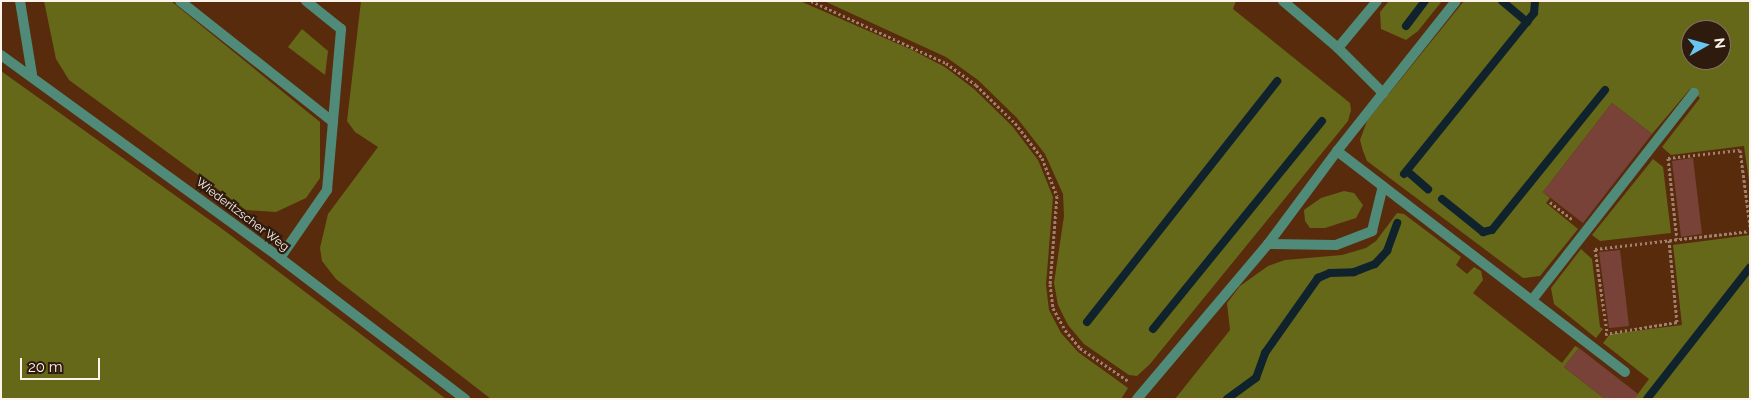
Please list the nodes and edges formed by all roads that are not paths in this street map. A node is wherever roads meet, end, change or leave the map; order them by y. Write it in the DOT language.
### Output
graph roads {
  1 [pos="20,1"];
  2 [pos="180,1"];
  3 [pos="306,1"];
  4 [pos="1283,1"];
  5 [pos="1377,1"];
  6 [pos="1456,1"];
  7 [pos="1338,48"];
  8 [pos="1,55"];
  9 [pos="32,74"];
  10 [pos="1383,93"];
  11 [pos="1694,93"];
  12 [pos="333,122"];
  13 [pos="1337,151"];
  14 [pos="1383,186"];
  15 [pos="1268,244"];
  16 [pos="280,258"];
  17 [pos="1532,300"];
  18 [pos="1625,372"];
  19 [pos="1140,395"];
  20 [pos="465,399"];
  1 -- 9 [label="lane"];
  2 -- 12 [label="lane"];
  3 -- 12 [label="lane"];
  4 -- 7 [label="lane"];
  5 -- 7 [label="lane"];
  6 -- 10 [label="lane"];
  7 -- 10 [label="lane"];
  8 -- 9 [label="lane, Wiederitzscher Weg"];
  9 -- 16 [label="lane, Wiederitzscher Weg"];
  10 -- 13 [label="lane"];
  11 -- 17 [label="lane"];
  12 -- 16 [label="lane"];
  13 -- 14 [label="lane"];
  13 -- 15 [label="lane"];
  14 -- 15 [label="lane"];
  14 -- 17 [label="lane"];
  15 -- 19 [label="lane"];
  16 -- 20 [label="lane, Wiederitzscher Weg"];
  17 -- 18 [label="lane"];
}
